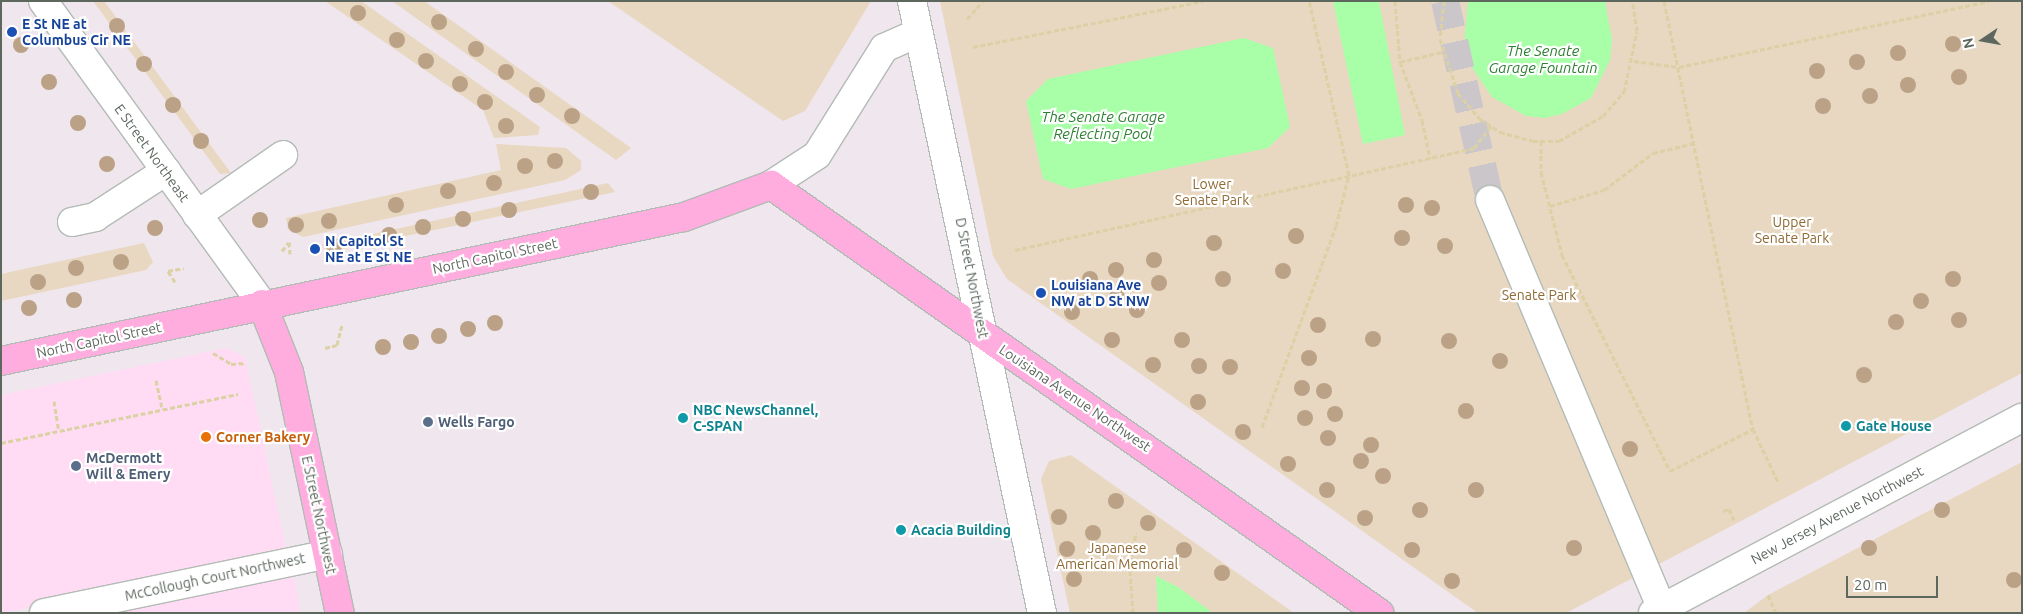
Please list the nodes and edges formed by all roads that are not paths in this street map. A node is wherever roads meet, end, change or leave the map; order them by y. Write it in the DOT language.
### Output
graph roads {
  1 [pos="42,1"];
  2 [pos="912,1"];
  3 [pos="918,33"];
  4 [pos="283,155"];
  5 [pos="166,171"];
  6 [pos="770,185"];
  7 [pos="1490,200"];
  8 [pos="197,215"];
  9 [pos="72,222"];
  10 [pos="262,304"];
  11 [pos="984,336"];
  12 [pos="1,361"];
  13 [pos="2022,418"];
  14 [pos="328,554"];
  15 [pos="60,611"];
  16 [pos="1660,611"];
  17 [pos="340,613"];
  18 [pos="1042,613"];
  19 [pos="1379,613"];
  1 -- 5 [label="street, E Street Northeast"];
  2 -- 3 [label="street, D Street Northwest"];
  3 -- 6 [label="street, North Capitol Street"];
  3 -- 11 [label="street, D Street Northwest"];
  4 -- 8 [label="street"];
  5 -- 8 [label="street, E Street Northeast"];
  5 -- 9 [label="street"];
  6 -- 10 [label="main road, North Capitol Street"];
  6 -- 11 [label="main road, Louisiana Avenue Northwest"];
  7 -- 16 [label="street"];
  8 -- 10 [label="street, E Street Northeast"];
  10 -- 12 [label="main road, North Capitol Street"];
  10 -- 14 [label="main road, E Street Northwest"];
  11 -- 18 [label="street, D Street Northwest"];
  11 -- 19 [label="main road, Louisiana Avenue Northwest"];
  13 -- 16 [label="street, New Jersey Avenue Northwest"];
  14 -- 15 [label="street, McCollough Court Northwest"];
  14 -- 17 [label="main road, E Street Northwest"];
}
